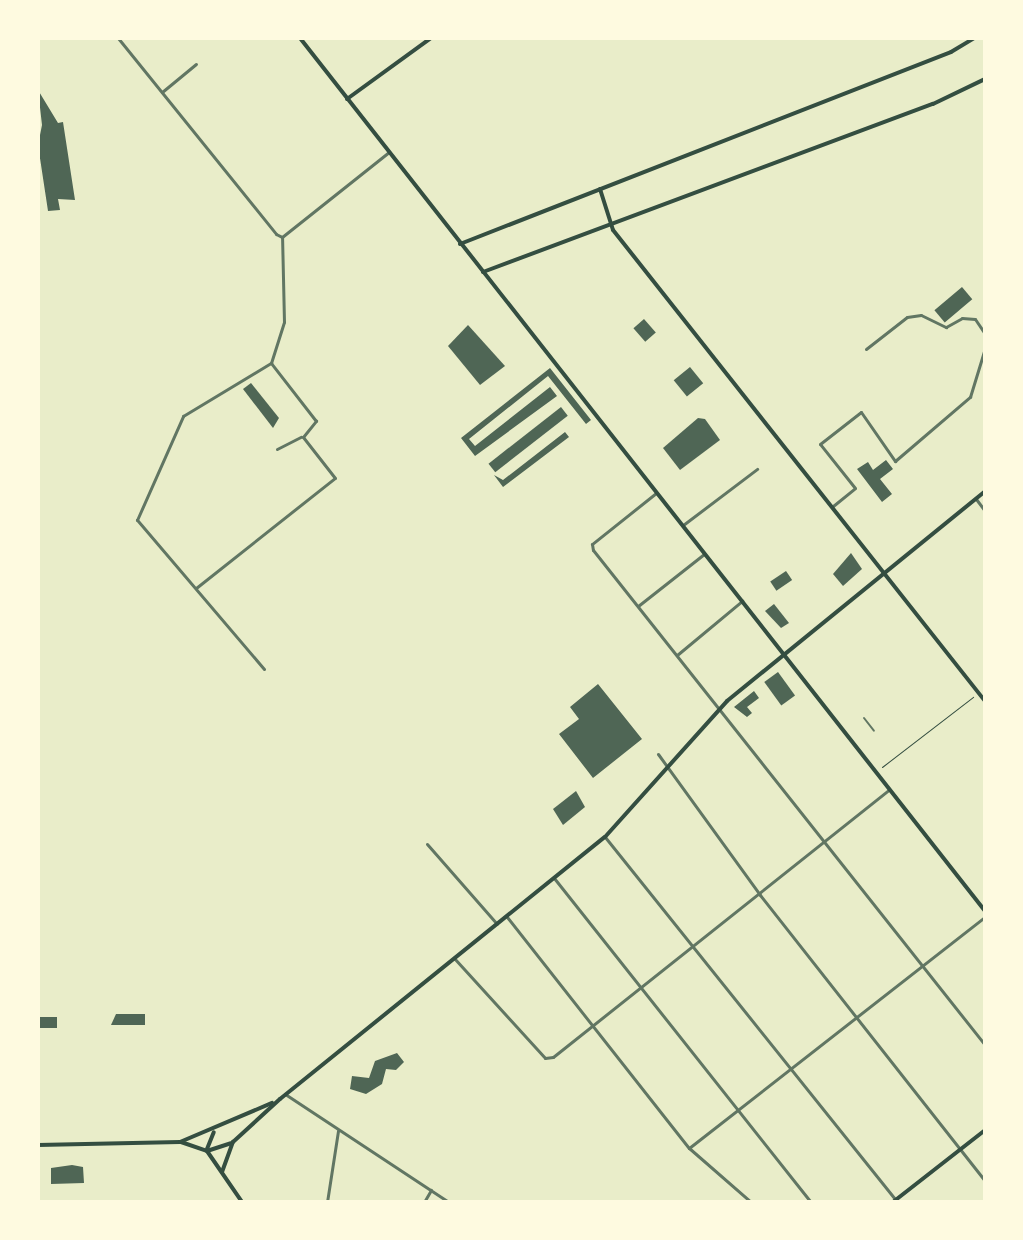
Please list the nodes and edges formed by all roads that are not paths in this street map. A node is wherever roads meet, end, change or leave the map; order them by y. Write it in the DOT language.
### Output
graph roads {
  1 [pos="118,38"];
  2 [pos="300,38"];
  3 [pos="431,38"];
  4 [pos="974,38"];
  5 [pos="196,64"];
  6 [pos="985,79"];
  7 [pos="161,92"];
  8 [pos="347,99"];
  9 [pos="389,152"];
  10 [pos="600,189"];
  11 [pos="611,224"];
  12 [pos="282,237"];
  13 [pos="460,244"];
  14 [pos="483,272"];
  15 [pos="985,334"];
  16 [pos="985,348"];
  17 [pos="866,349"];
  18 [pos="271,363"];
  19 [pos="303,437"];
  20 [pos="277,449"];
  21 [pos="757,469"];
  22 [pos="985,491"];
  23 [pos="656,493"];
  24 [pos="976,499"];
  25 [pos="832,508"];
  26 [pos="985,511"];
  27 [pos="682,526"];
  28 [pos="704,554"];
  29 [pos="883,573"];
  30 [pos="194,590"];
  31 [pos="742,601"];
  32 [pos="638,606"];
  33 [pos="783,653"];
  34 [pos="676,655"];
  35 [pos="264,669"];
  36 [pos="985,701"];
  37 [pos="720,710"];
  38 [pos="864,718"];
  39 [pos="874,731"];
  40 [pos="658,754"];
  41 [pos="666,771"];
  42 [pos="890,790"];
  43 [pos="605,837"];
  44 [pos="825,843"];
  45 [pos="427,844"];
  46 [pos="554,878"];
  47 [pos="760,895"];
  48 [pos="985,914"];
  49 [pos="507,916"];
  50 [pos="497,924"];
  51 [pos="693,948"];
  52 [pos="454,958"];
  53 [pos="921,966"];
  54 [pos="642,988"];
  55 [pos="856,1018"];
  56 [pos="592,1027"];
  57 [pos="985,1045"];
  58 [pos="792,1069"];
  59 [pos="285,1094"];
  60 [pos="278,1100"];
  61 [pos="739,1110"];
  62 [pos="242,1119"];
  63 [pos="250,1128"];
  64 [pos="339,1129"];
  65 [pos="215,1130"];
  66 [pos="985,1130"];
  67 [pos="180,1142"];
  68 [pos="233,1142"];
  69 [pos="38,1145"];
  70 [pos="689,1148"];
  71 [pos="960,1150"];
  72 [pos="207,1151"];
  73 [pos="222,1172"];
  74 [pos="985,1181"];
  75 [pos="431,1190"];
  76 [pos="895,1201"];
  77 [pos="242,1202"];
  78 [pos="327,1202"];
  79 [pos="424,1202"];
  80 [pos="449,1202"];
  81 [pos="751,1202"];
  82 [pos="811,1202"];
  1 -- 7 [label="street"];
  2 -- 8 [label="main road"];
  3 -- 8 [label="main road"];
  4 -- 10 [label="main road"];
  5 -- 7 [label="street"];
  6 -- 11 [label="main road"];
  7 -- 12 [label="street"];
  8 -- 9 [label="main road"];
  9 -- 12 [label="street"];
  9 -- 13 [label="main road"];
  10 -- 11 [label="main road"];
  10 -- 13 [label="main road"];
  11 -- 14 [label="main road"];
  11 -- 25 [label="main road"];
  12 -- 18 [label="street"];
  13 -- 14 [label="main road"];
  14 -- 23 [label="main road"];
  15 -- 17 [label="street"];
  16 -- 25 [label="street"];
  18 -- 19 [label="street"];
  18 -- 30 [label="street"];
  19 -- 20 [label="street"];
  19 -- 30 [label="street"];
  21 -- 27 [label="street"];
  22 -- 24 [label="main road"];
  23 -- 27 [label="main road"];
  23 -- 32 [label="street"];
  24 -- 26 [label="street"];
  24 -- 29 [label="main road"];
  25 -- 29 [label="main road"];
  27 -- 28 [label="main road"];
  28 -- 31 [label="main road"];
  28 -- 32 [label="street"];
  29 -- 33 [label="main road"];
  29 -- 36 [label="main road"];
  30 -- 35 [label="street"];
  31 -- 33 [label="main road"];
  31 -- 34 [label="street"];
  32 -- 34 [label="street"];
  33 -- 37 [label="main road"];
  33 -- 42 [label="main road"];
  34 -- 37 [label="street"];
  37 -- 41 [label="main road"];
  37 -- 44 [label="street"];
  38 -- 39 [label="street"];
  40 -- 41 [label="street"];
  41 -- 43 [label="main road"];
  41 -- 47 [label="street"];
  42 -- 44 [label="street"];
  42 -- 48 [label="main road"];
  43 -- 46 [label="main road"];
  43 -- 51 [label="street"];
  44 -- 47 [label="street"];
  44 -- 53 [label="street"];
  45 -- 50 [label="street"];
  46 -- 49 [label="main road"];
  46 -- 54 [label="street"];
  47 -- 51 [label="street"];
  47 -- 55 [label="street"];
  48 -- 53 [label="street"];
  49 -- 50 [label="main road"];
  49 -- 56 [label="street"];
  50 -- 52 [label="main road"];
  51 -- 54 [label="street"];
  51 -- 58 [label="street"];
  52 -- 56 [label="street"];
  52 -- 59 [label="main road"];
  53 -- 55 [label="street"];
  53 -- 57 [label="street"];
  54 -- 56 [label="street"];
  54 -- 61 [label="street"];
  55 -- 58 [label="street"];
  55 -- 71 [label="street"];
  56 -- 70 [label="street"];
  58 -- 61 [label="street"];
  58 -- 76 [label="street"];
  59 -- 60 [label="main road"];
  59 -- 64 [label="street"];
  60 -- 62 [label="main road"];
  60 -- 63 [label="main road"];
  61 -- 70 [label="street"];
  61 -- 82 [label="street"];
  62 -- 63 [label="main road"];
  62 -- 65 [label="main road"];
  63 -- 68 [label="main road"];
  64 -- 75 [label="street"];
  64 -- 78 [label="street"];
  65 -- 67 [label="main road"];
  65 -- 72 [label="main road"];
  66 -- 71 [label="main road"];
  67 -- 69 [label="main road"];
  67 -- 72 [label="main road"];
  68 -- 72 [label="main road"];
  68 -- 73 [label="main road"];
  70 -- 81 [label="street"];
  71 -- 74 [label="street"];
  71 -- 76 [label="main road"];
  72 -- 73 [label="main road"];
  73 -- 77 [label="main road"];
  75 -- 79 [label="street"];
  75 -- 80 [label="street"];
}
